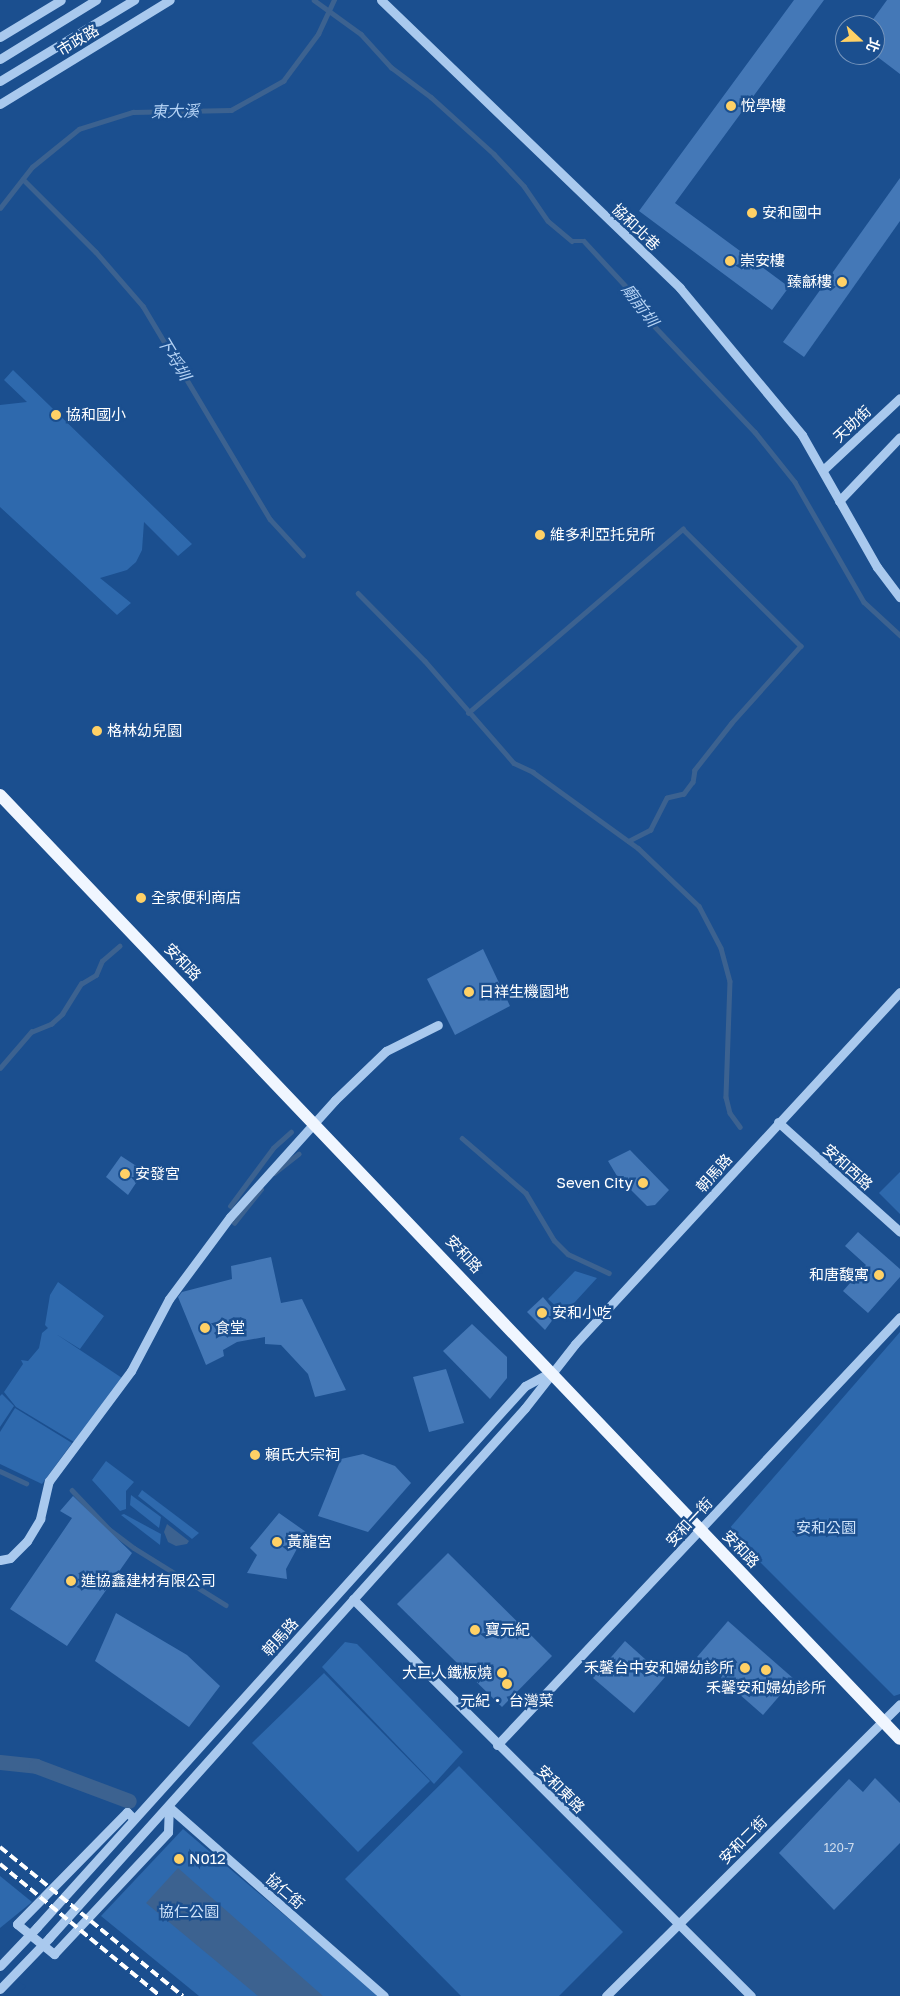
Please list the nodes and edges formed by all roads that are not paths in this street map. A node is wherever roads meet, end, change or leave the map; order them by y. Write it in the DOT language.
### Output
graph roads {
  1 [pos="61,0"];
  2 [pos="96,0"];
  3 [pos="134,0"];
  4 [pos="170,0"];
  5 [pos="382,0"];
  6 [pos="0,37"];
  7 [pos="0,58"];
  8 [pos="0,81"];
  9 [pos="0,104"];
  10 [pos="900,398"];
  11 [pos="900,437"];
  12 [pos="823,470"];
  13 [pos="839,501"];
  14 [pos="900,596"];
  15 [pos="0,795"];
  16 [pos="900,992"];
  17 [pos="438,1025"];
  18 [pos="778,1122"];
  19 [pos="314,1123"];
  20 [pos="900,1232"];
  21 [pos="900,1317"];
  22 [pos="551,1373"];
  23 [pos="701,1530"];
  24 [pos="0,1560"];
  25 [pos="353,1599"];
  26 [pos="900,1704"];
  27 [pos="882,1721"];
  28 [pos="900,1739"];
  29 [pos="496,1745"];
  30 [pos="169,1807"];
  31 [pos="134,1819"];
  32 [pos="679,1925"];
  33 [pos="0,1966"];
  34 [pos="0,1989"];
  35 [pos="384,1996"];
  36 [pos="606,1996"];
  37 [pos="751,1996"];
  1 -- 6 [label="street"];
  2 -- 7 [label="street, 市政路"];
  3 -- 8 [label="street, 市政路"];
  4 -- 9 [label="street, 市政路"];
  5 -- 12 [label="street, 協和北巷"];
  10 -- 12 [label="street, 天助街"];
  11 -- 13 [label="street"];
  12 -- 13 [label="street, 協和北巷"];
  13 -- 14 [label="street, 協和北巷"];
  15 -- 19 [label="main road, 安和路"];
  16 -- 18 [label="street, 朝馬路"];
  17 -- 19 [label="street"];
  18 -- 20 [label="street, 安和西路"];
  18 -- 22 [label="street, 朝馬路"];
  19 -- 22 [label="main road, 安和路"];
  19 -- 24 [label="street"];
  21 -- 23 [label="street, 安和一街"];
  22 -- 23 [label="main road, 安和路"];
  22 -- 25 [label="street, 朝馬路"];
  22 -- 31 [label="street, 朝馬路"];
  23 -- 27 [label="main road, 安和路"];
  23 -- 29 [label="street, 安和一街"];
  25 -- 29 [label="street, 安和東路"];
  25 -- 30 [label="street, 朝馬路"];
  26 -- 27 [label="street, 安和二街"];
  27 -- 28 [label="main road, 安和路"];
  27 -- 32 [label="street, 安和二街"];
  29 -- 32 [label="street, 安和東路"];
  30 -- 31 [label="street"];
  30 -- 34 [label="street, 朝馬路, bridge"];
  30 -- 35 [label="street, 協仁街"];
  31 -- 33 [label="street, 朝馬路, bridge"];
  32 -- 36 [label="street, 安和二街"];
  32 -- 37 [label="street, 安和東路"];
}
